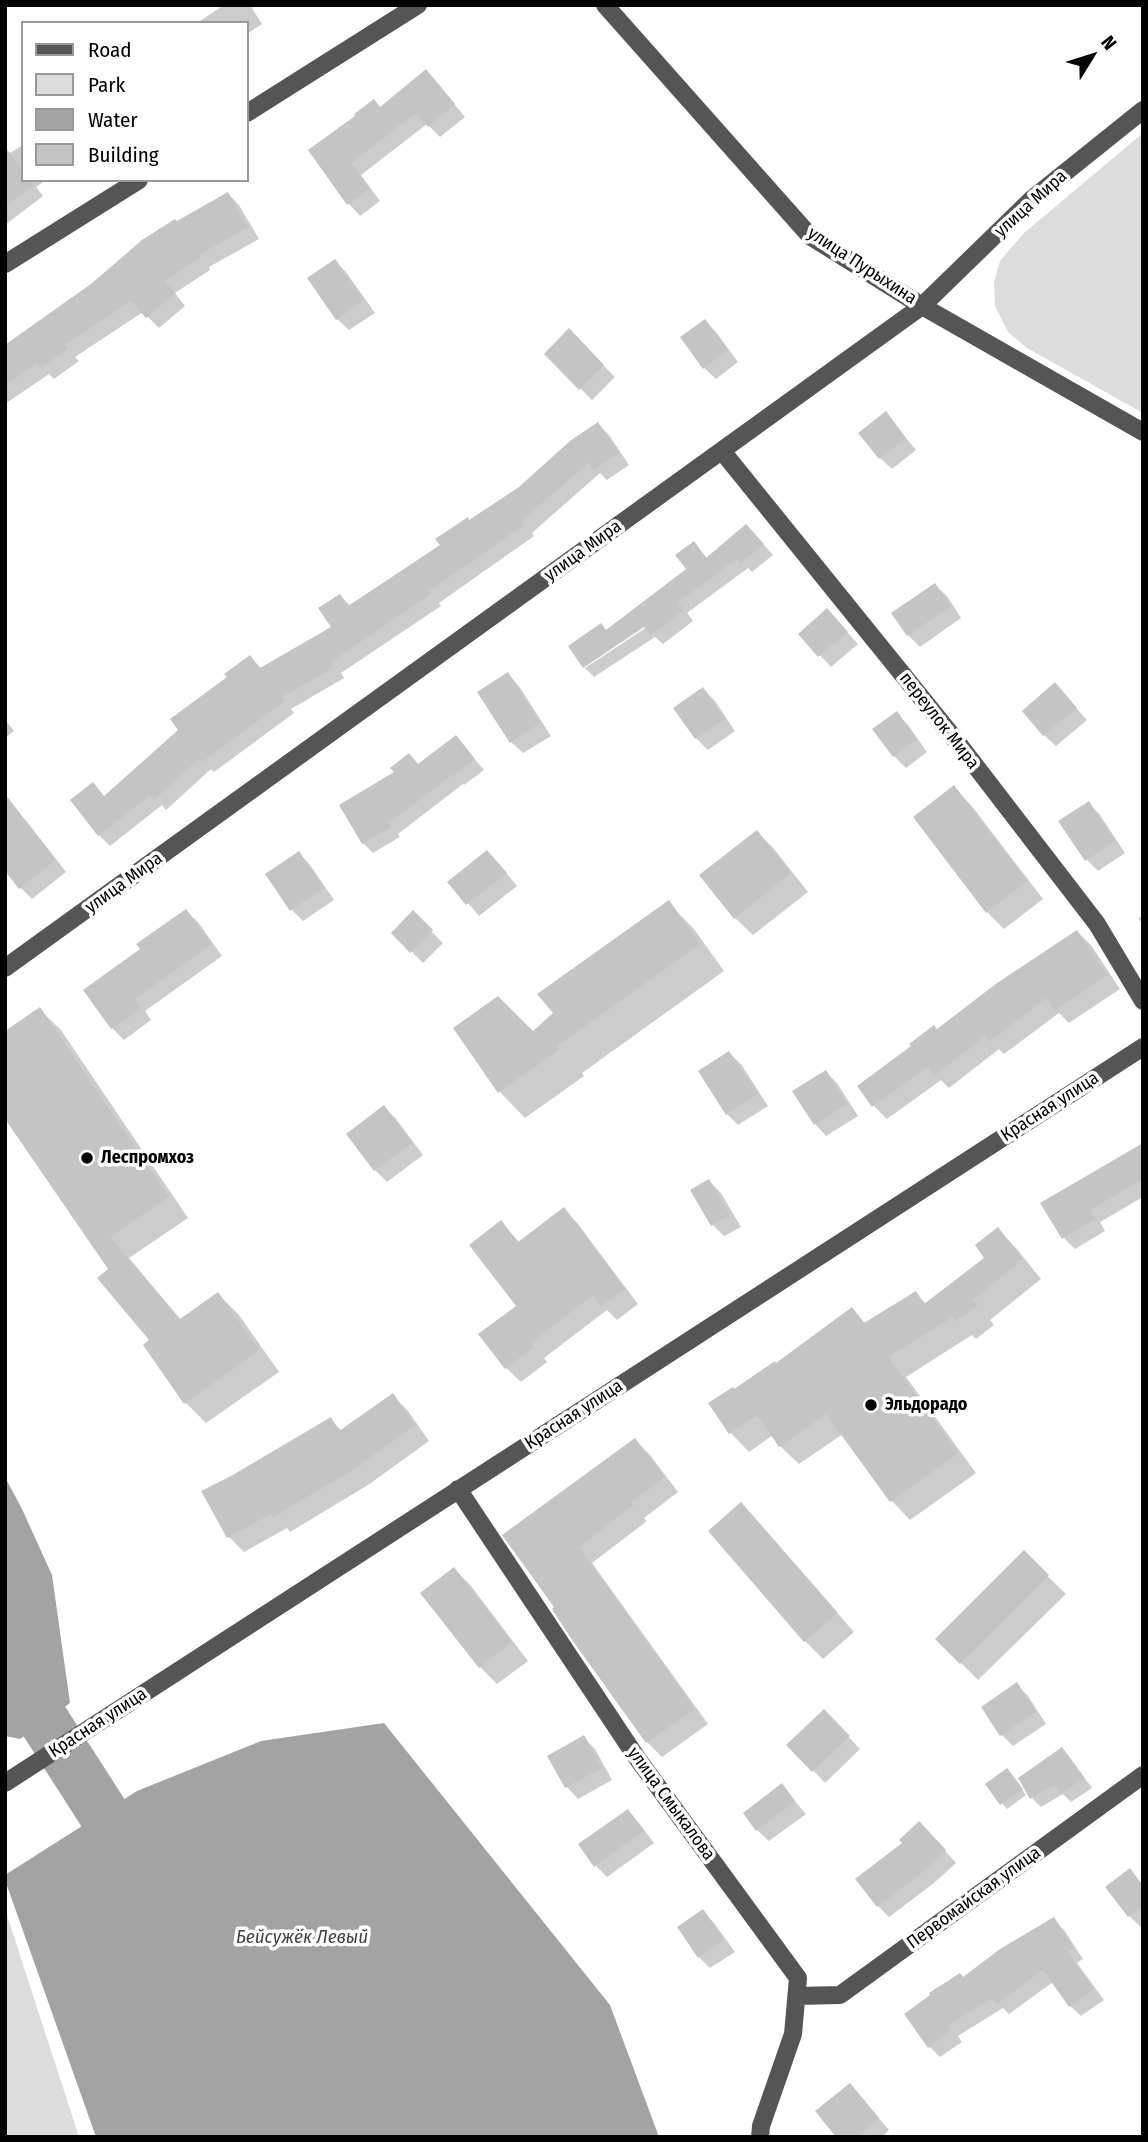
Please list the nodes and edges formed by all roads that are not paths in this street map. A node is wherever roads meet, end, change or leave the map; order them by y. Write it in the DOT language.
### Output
graph roads {
  1 [pos="418,5"];
  2 [pos="605,5"];
  3 [pos="1143,110"];
  4 [pos="248,112"];
  5 [pos="136,182"];
  6 [pos="5,264"];
  7 [pos="922,306"];
  8 [pos="1143,432"];
  9 [pos="722,451"];
  10 [pos="5,968"];
  11 [pos="1143,1001"];
  12 [pos="1143,1047"];
  13 [pos="458,1489"];
  14 [pos="1143,1775"];
  15 [pos="5,1783"];
  16 [pos="797,1996"];
  17 [pos="760,2137"];
  1 -- 4 [label="street"];
  2 -- 7 [label="street, улица Пурыхина"];
  3 -- 7 [label="street, улица Мира"];
  5 -- 6 [label="street"];
  7 -- 8 [label="street, улица Пурыхина"];
  7 -- 9 [label="street, улица Мира"];
  9 -- 10 [label="street, улица Мира"];
  9 -- 11 [label="street, переулок Мира"];
  12 -- 13 [label="street, Красная улица"];
  13 -- 15 [label="street, Красная улица"];
  13 -- 16 [label="street, улица Смыкалова"];
  14 -- 16 [label="street, Первомайская улица"];
  16 -- 17 [label="street, улица Смыкалова"];
}
